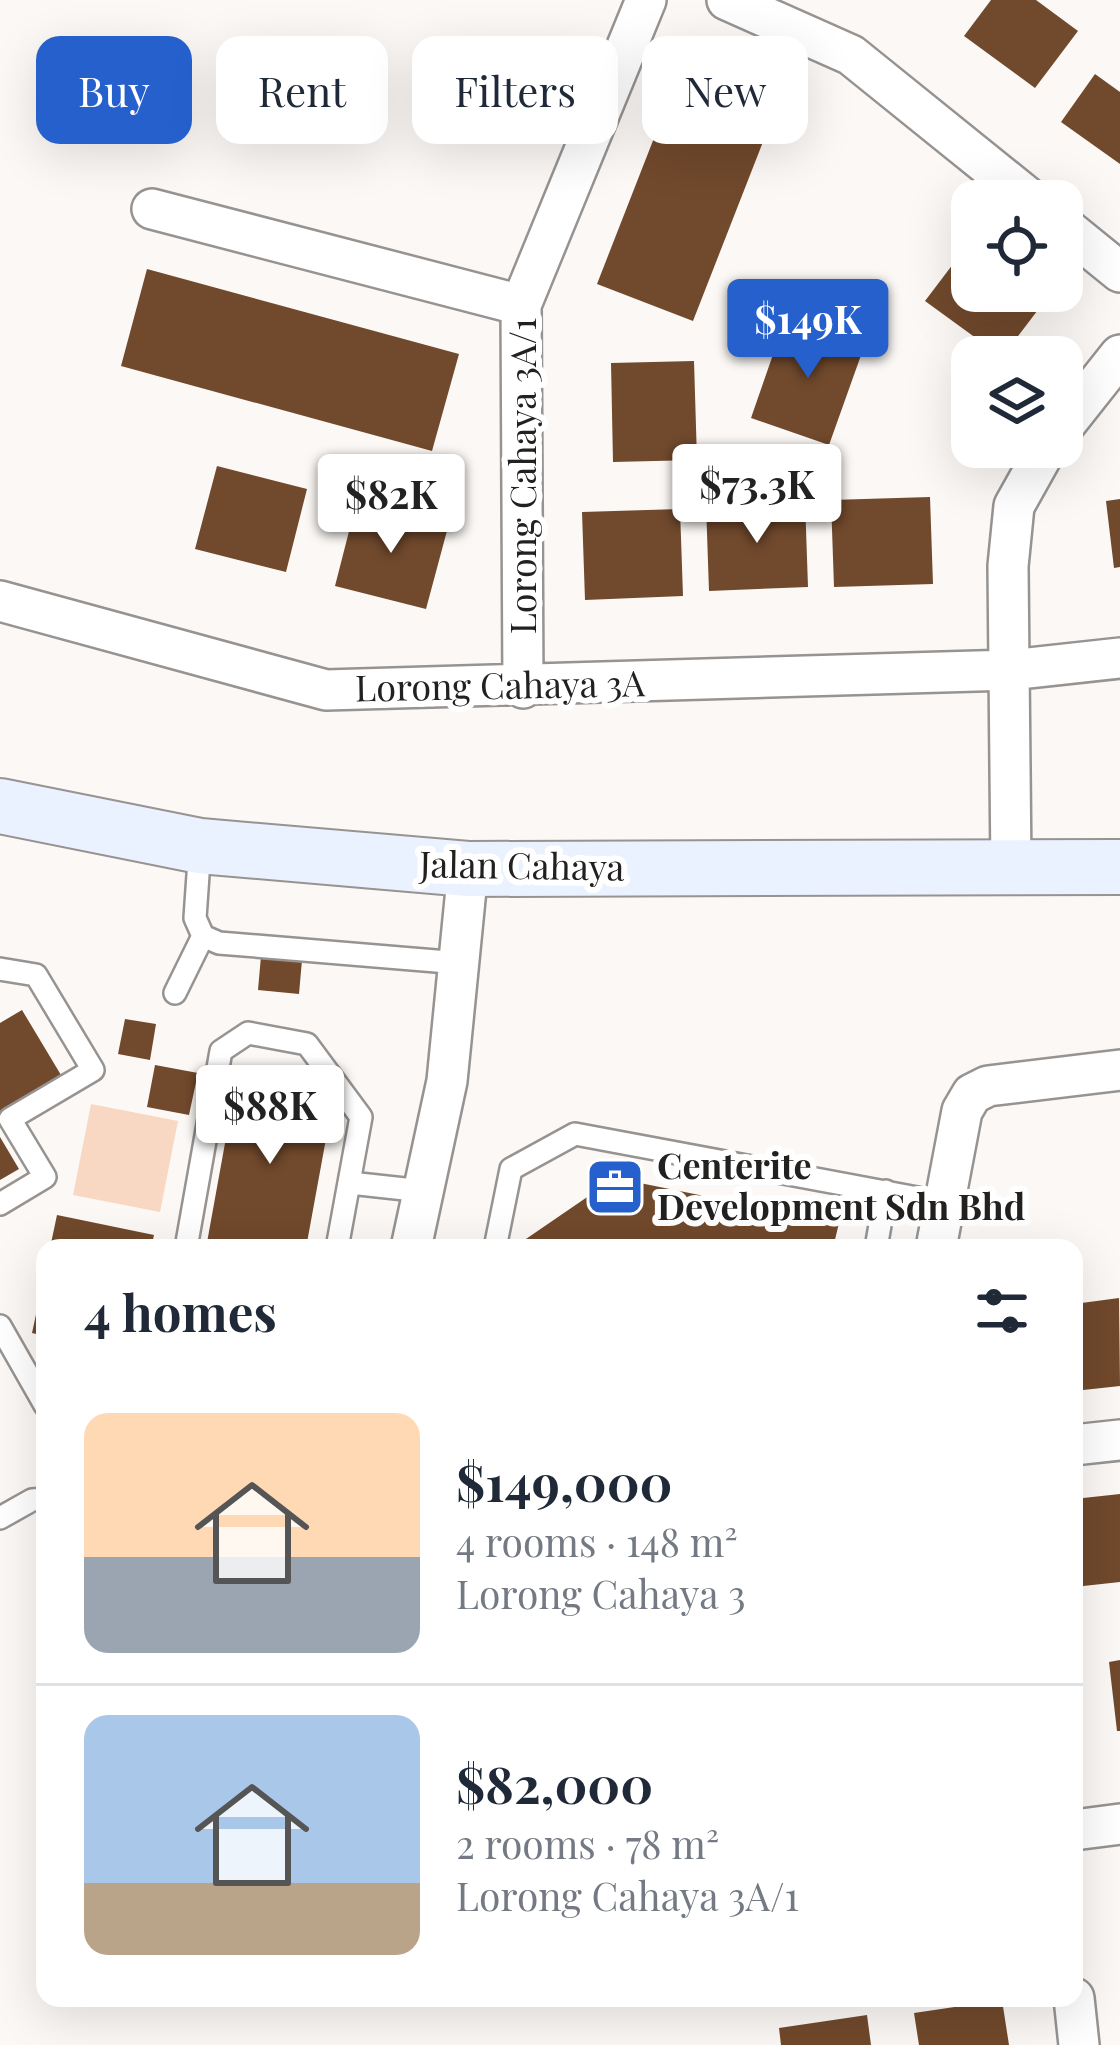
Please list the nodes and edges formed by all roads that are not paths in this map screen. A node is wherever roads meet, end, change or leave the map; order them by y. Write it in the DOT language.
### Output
graph roads {
  1 [pos="646,0"];
  2 [pos="727,0"];
  3 [pos="1006,180"];
  4 [pos="152,209"];
  5 [pos="1083,242"];
  6 [pos="1120,272"];
  7 [pos="521,305"];
  8 [pos="1120,355"];
  9 [pos="1083,402"];
  10 [pos="1035,468"];
  11 [pos="0,601"];
  12 [pos="1120,658"];
  13 [pos="1011,670"];
  14 [pos="523,688"];
  15 [pos="0,806"];
  16 [pos="200,846"];
  17 [pos="1120,867"];
  18 [pos="468,868"];
  19 [pos="1011,868"];
  20 [pos="203,936"];
  21 [pos="460,963"];
  22 [pos="0,969"];
  23 [pos="175,993"];
  24 [pos="1120,1070"];
  25 [pos="350,1183"];
  26 [pos="423,1191"];
  27 [pos="886,1192"];
  28 [pos="944,1203"];
  29 [pos="0,1204"];
  30 [pos="188,1239"];
  31 [pos="339,1239"];
  32 [pos="413,1239"];
  33 [pos="497,1239"];
  34 [pos="878,1239"];
  35 [pos="938,1239"];
  36 [pos="0,1326"];
  37 [pos="36,1389"];
  38 [pos="1120,1441"];
  39 [pos="1083,1444"];
  40 [pos="36,1500"];
  41 [pos="0,1518"];
  42 [pos="1120,1825"];
  43 [pos="1083,1829"];
  44 [pos="1075,2007"];
  45 [pos="1079,2045"];
  1 -- 7 [label="street, Lorong Cahaya 3A/1"];
  2 -- 3 [label="street"];
  4 -- 7 [label="street"];
  5 -- 6 [label="street"];
  7 -- 14 [label="street, Lorong Cahaya 3A/1"];
  8 -- 9 [label="street"];
  10 -- 13 [label="street"];
  11 -- 14 [label="street, Lorong Cahaya 3A"];
  12 -- 13 [label="street, Lorong Cahaya 3A"];
  13 -- 14 [label="street, Lorong Cahaya 3A"];
  13 -- 19 [label="street"];
  15 -- 16 [label="street, Jalan Cahaya"];
  16 -- 18 [label="street, Jalan Cahaya"];
  16 -- 20 [label="lane"];
  17 -- 19 [label="street, Jalan Cahaya"];
  18 -- 19 [label="street, Jalan Cahaya"];
  18 -- 21 [label="street"];
  20 -- 21 [label="lane"];
  20 -- 23 [label="lane"];
  21 -- 26 [label="street"];
  22 -- 29 [label="lane"];
  24 -- 28 [label="street"];
  25 -- 26 [label="lane"];
  25 -- 30 [label="lane"];
  25 -- 31 [label="lane"];
  26 -- 32 [label="street"];
  27 -- 28 [label="lane"];
  27 -- 33 [label="lane"];
  27 -- 34 [label="lane"];
  28 -- 35 [label="street"];
  36 -- 37 [label="lane"];
  38 -- 39 [label="street"];
  40 -- 41 [label="lane"];
  42 -- 43 [label="street"];
  44 -- 45 [label="street"];
}
